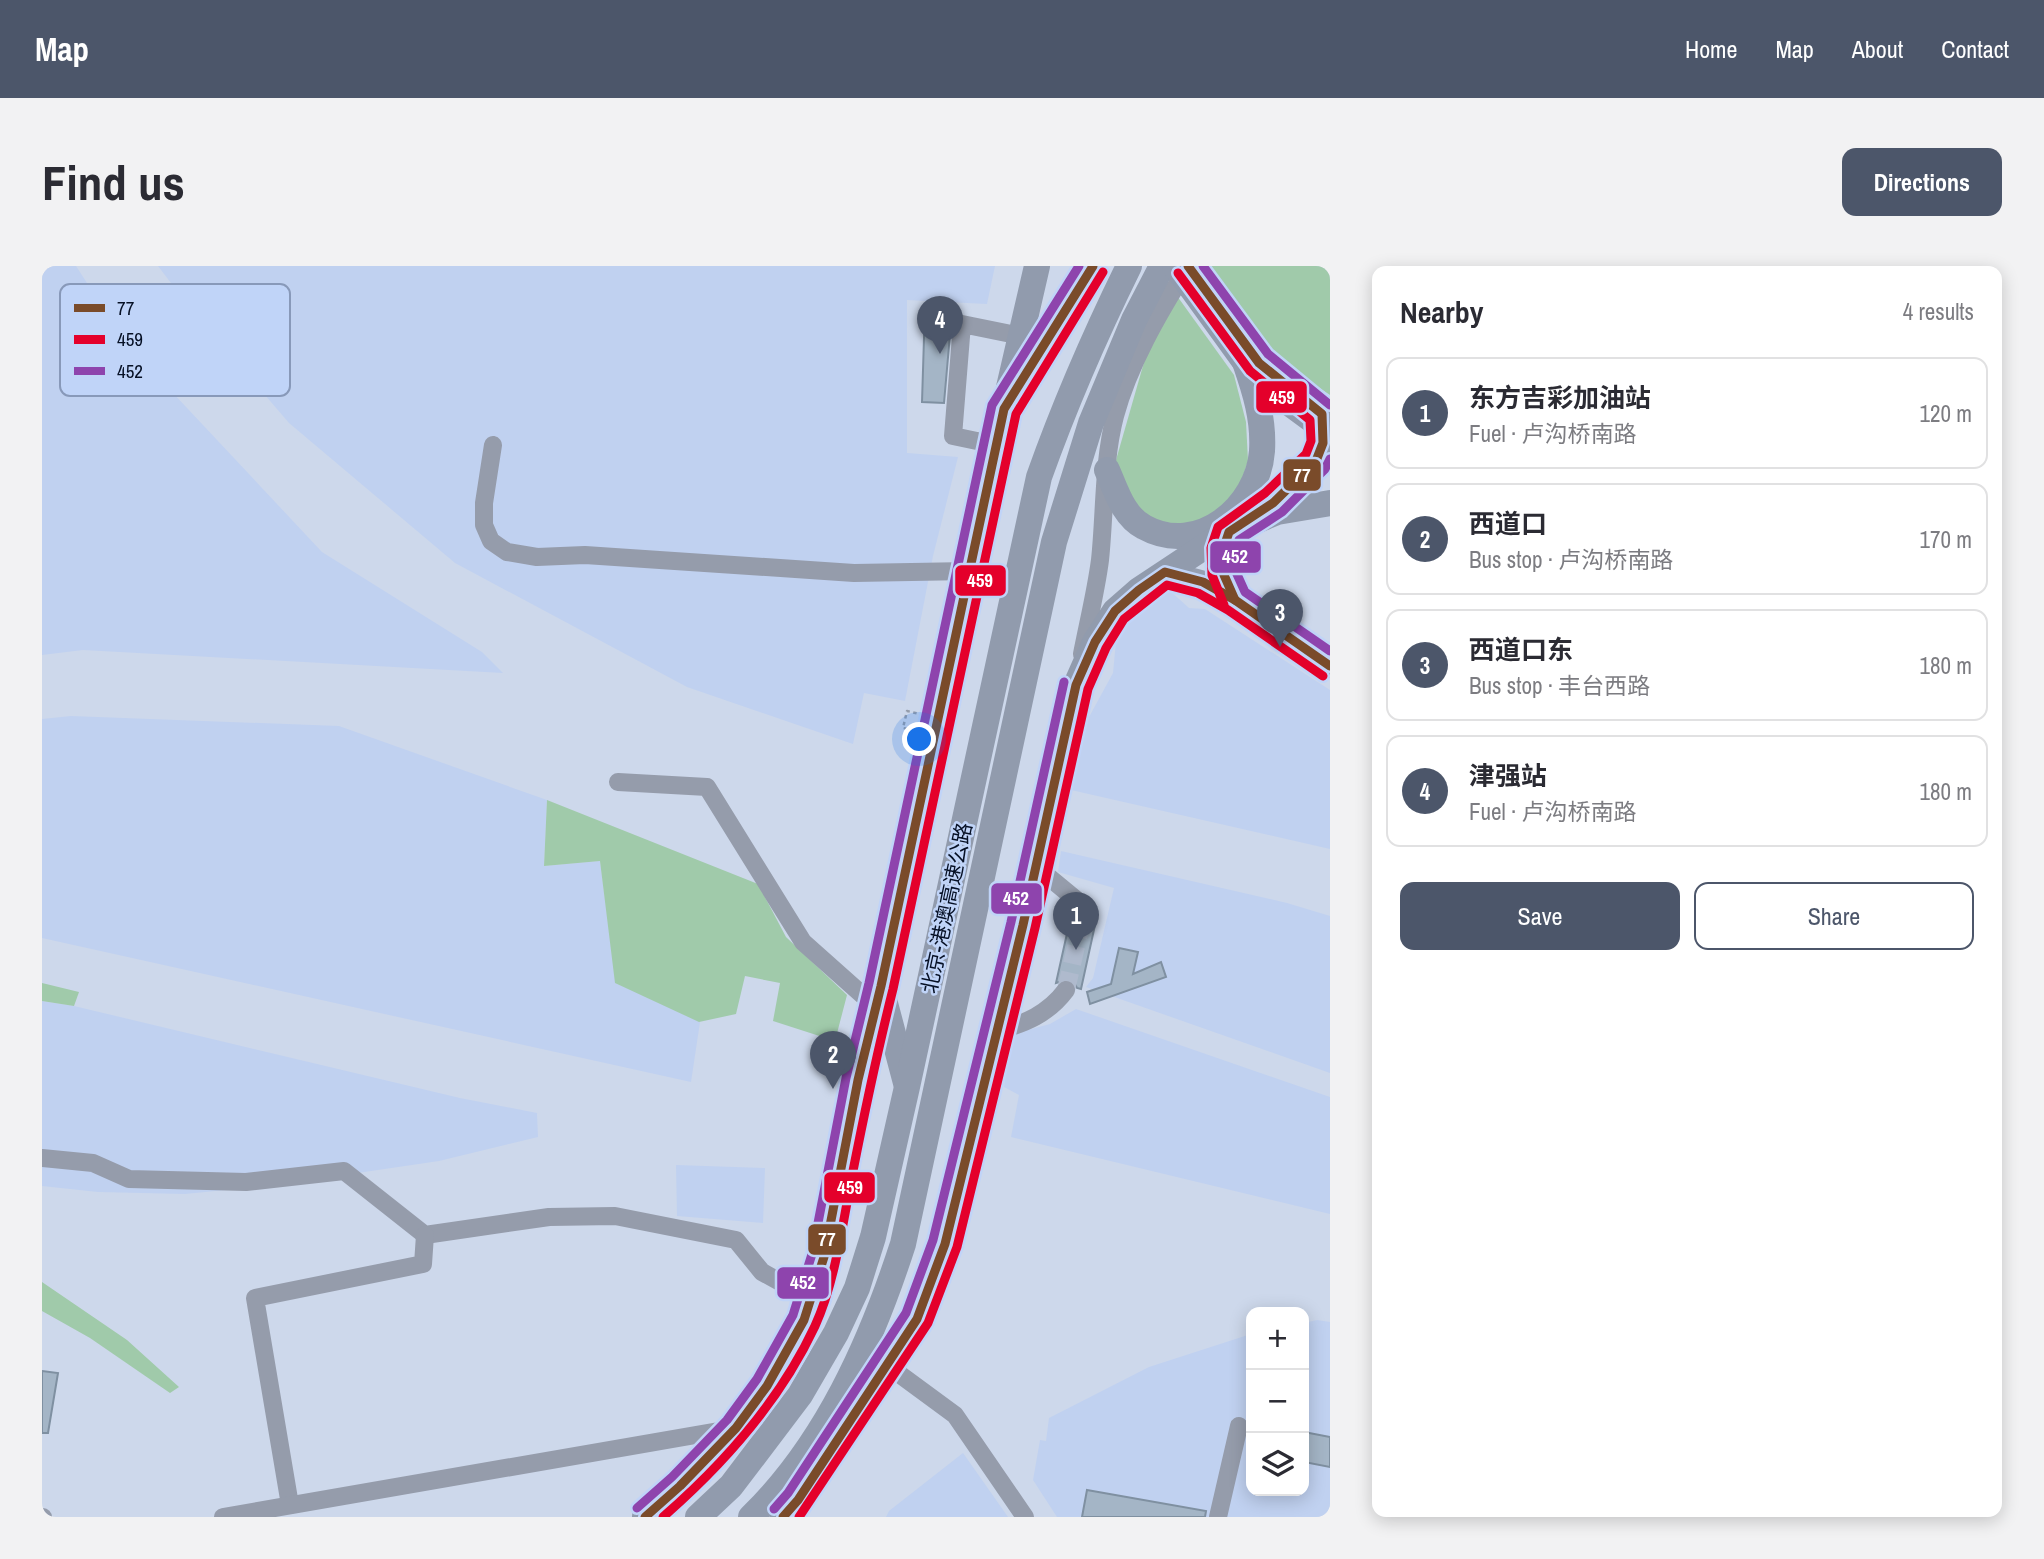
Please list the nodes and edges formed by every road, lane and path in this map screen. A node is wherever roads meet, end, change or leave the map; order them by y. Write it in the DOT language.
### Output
graph roads {
  1 [pos="1037,266"];
  2 [pos="1093,266"];
  3 [pos="1129,266"];
  4 [pos="1162,266"];
  5 [pos="1188,273"];
  6 [pos="1021,336"];
  7 [pos="1245,362"];
  8 [pos="1004,409"];
  9 [pos="1326,424"];
  10 [pos="493,445"];
  11 [pos="996,445"];
  12 [pos="1107,470"];
  13 [pos="1330,503"];
  14 [pos="1230,532"];
  15 [pos="970,571"];
  16 [pos="1165,572"];
  17 [pos="1235,600"];
  18 [pos="1330,666"];
  19 [pos="1076,685"];
  20 [pos="921,714"];
  21 [pos="918,731"];
  22 [pos="618,782"];
  23 [pos="1035,870"];
  24 [pos="1085,907"];
  25 [pos="1066,990"];
  26 [pos="878,997"];
  27 [pos="996,1031"];
  28 [pos="907,1087"];
  29 [pos="42,1158"];
  30 [pos="425,1235"];
  31 [pos="811,1299"];
  32 [pos="917,1319"];
  33 [pos="887,1365"];
  34 [pos="832,1410"];
  35 [pos="1239,1426"];
  36 [pos="736,1428"];
  37 [pos="290,1505"];
  38 [pos="223,1517"];
  39 [pos="645,1517"];
  40 [pos="698,1517"];
  41 [pos="751,1517"];
  42 [pos="783,1517"];
  43 [pos="1025,1517"];
  44 [pos="1218,1517"];
  1 -- 6 [label="highway"];
  2 -- 8 [label="highway"];
  3 -- 28 [label="highway, 北京-港澳高速公路"];
  4 -- 34 [label="highway, 北京-港澳高速公路"];
  5 -- 7 [label="highway"];
  5 -- 9 [label="highway"];
  5 -- 12 [label="street"];
  6 -- 8 [label="highway"];
  6 -- 11 [label="street"];
  7 -- 9 [label="highway"];
  7 -- 12 [label="highway"];
  8 -- 11 [label="highway"];
  9 -- 14 [label="main road"];
  10 -- 15 [label="street"];
  11 -- 15 [label="highway"];
  12 -- 19 [label="street"];
  13 -- 14 [label="highway"];
  14 -- 16 [label="highway"];
  14 -- 17 [label="main road"];
  15 -- 26 [label="highway"];
  16 -- 17 [label="main road"];
  16 -- 19 [label="highway"];
  17 -- 18 [label="main road"];
  19 -- 23 [label="highway"];
  20 -- 21 [label="path"];
  22 -- 26 [label="street"];
  23 -- 24 [label="street"];
  23 -- 27 [label="highway"];
  25 -- 27 [label="street"];
  26 -- 28 [label="highway"];
  26 -- 31 [label="highway"];
  27 -- 32 [label="highway"];
  28 -- 40 [label="highway, 北京-港澳高速公路"];
  29 -- 30 [label="street"];
  30 -- 31 [label="street"];
  30 -- 37 [label="street"];
  31 -- 36 [label="highway"];
  32 -- 33 [label="highway"];
  32 -- 34 [label="highway"];
  33 -- 42 [label="highway"];
  33 -- 43 [label="street"];
  34 -- 41 [label="highway, 北京-港澳高速公路"];
  35 -- 44 [label="street"];
  36 -- 37 [label="street"];
  36 -- 39 [label="highway"];
  37 -- 38 [label="street"];
}
